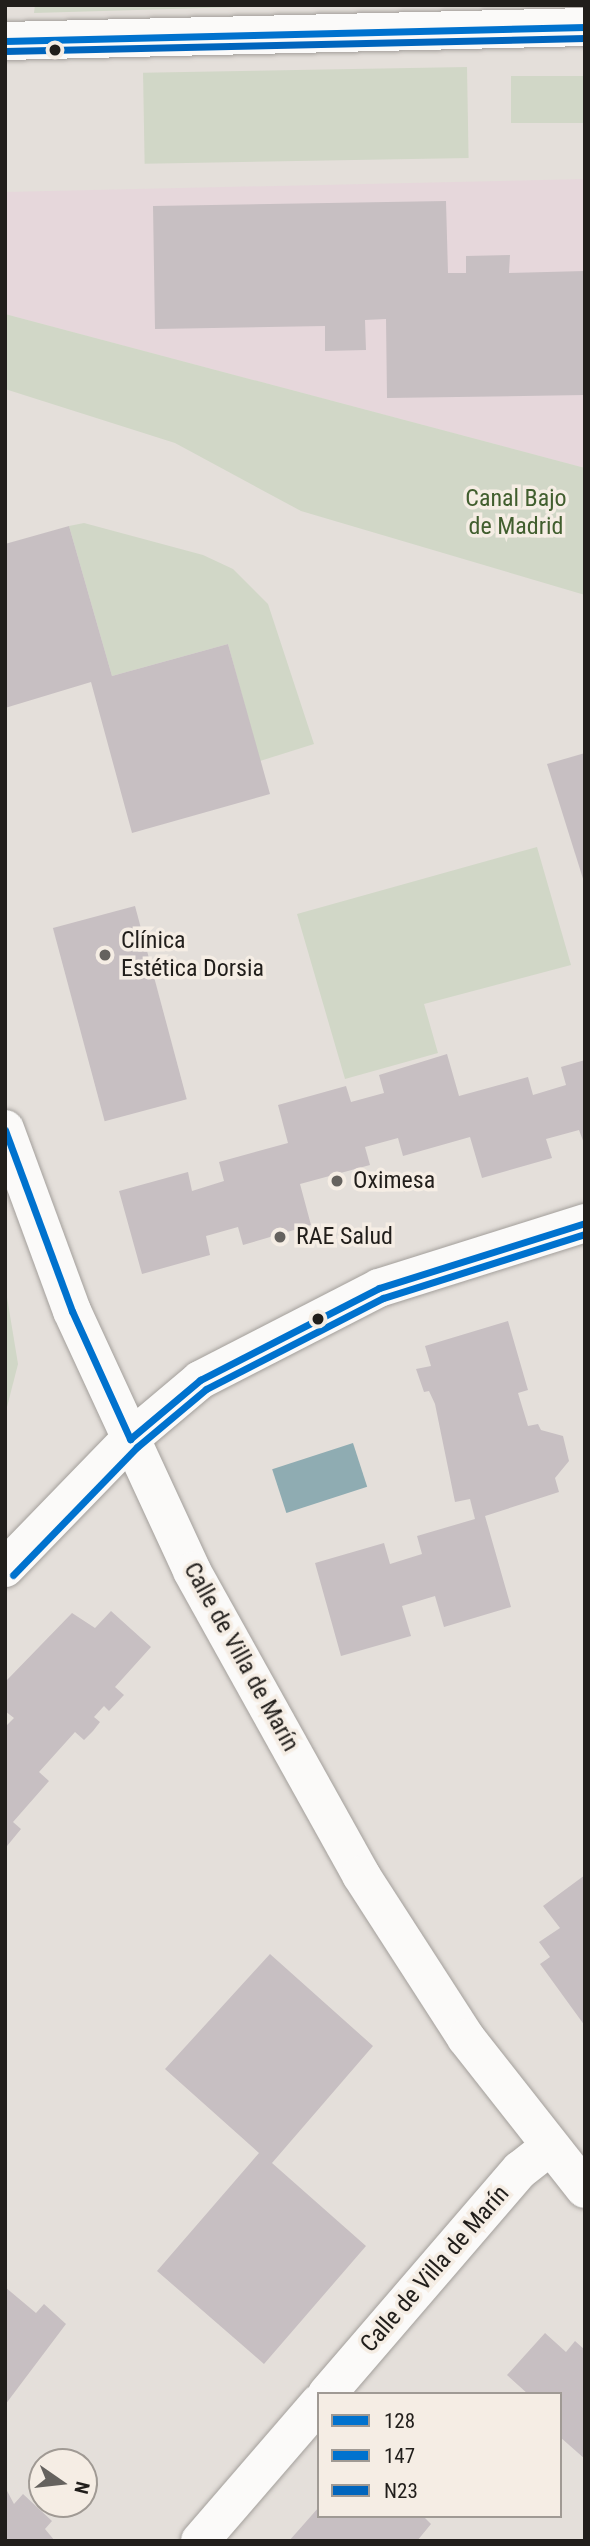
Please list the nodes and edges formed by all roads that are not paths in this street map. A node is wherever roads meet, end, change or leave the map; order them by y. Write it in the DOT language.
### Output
graph roads {
  1 [pos="585,27"];
  2 [pos="5,41"];
  3 [pos="5,1129"];
  4 [pos="585,1223"];
  5 [pos="130,1439"];
  6 [pos="5,1568"];
  7 [pos="548,2148"];
  8 [pos="585,2189"];
  9 [pos="329,2392"];
  10 [pos="317,2405"];
  11 [pos="200,2541"];
  1 -- 2 [label="street"];
  3 -- 5 [label="street, Calle de Villa de Marín"];
  4 -- 5 [label="street"];
  5 -- 6 [label="street"];
  5 -- 7 [label="street, Calle de Villa de Marín"];
  7 -- 8 [label="street, Calle de Villa de Marín"];
  7 -- 9 [label="street, Calle de Villa de Marín"];
  10 -- 11 [label="street"];
}
